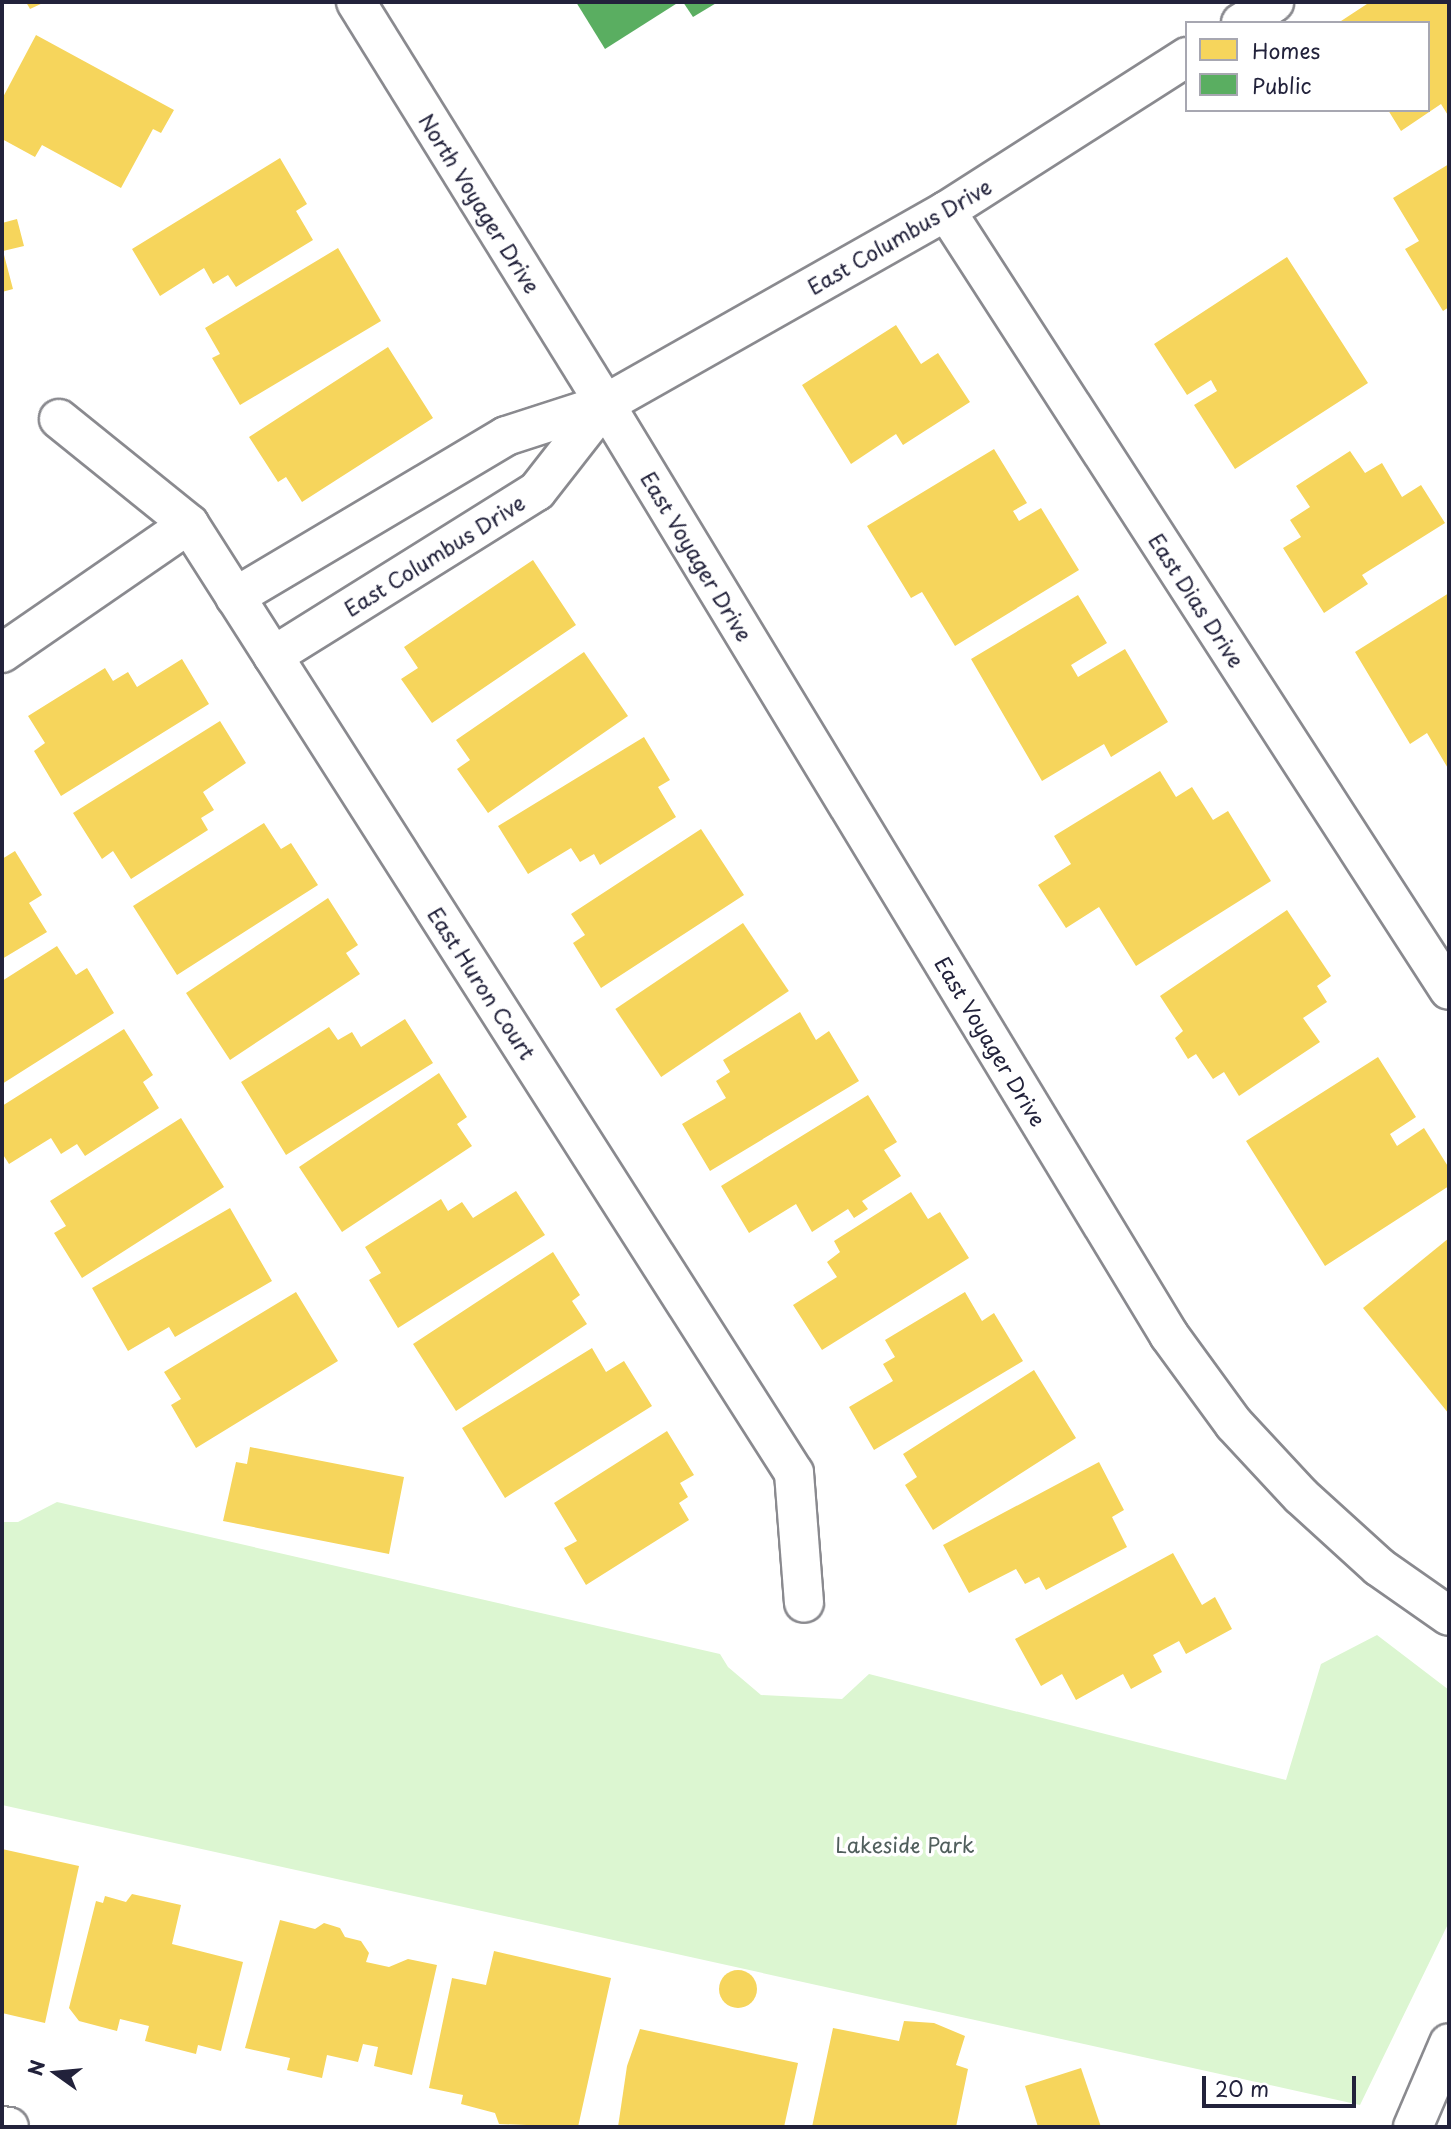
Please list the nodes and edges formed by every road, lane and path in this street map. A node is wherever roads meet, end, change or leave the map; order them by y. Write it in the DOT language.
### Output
graph roads {
  1 [pos="356,2"];
  2 [pos="1274,2"];
  3 [pos="1244,21"];
  4 [pos="1185,58"];
  5 [pos="946,211"];
  6 [pos="605,404"];
  7 [pos="59,419"];
  8 [pos="189,524"];
  9 [pos="235,597"];
  10 [pos="2,653"];
  11 [pos="273,656"];
  12 [pos="1449,990"];
  13 [pos="804,1603"];
  14 [pos="1449,1616"];
  15 [pos="1449,2043"];
  16 [pos="2,2126"];
  17 [pos="9,2127"];
  18 [pos="1413,2127"];
  1 -- 6 [label="street, North Voyager Drive"];
  2 -- 3 [label="street"];
  4 -- 5 [label="street, East Columbus Drive"];
  5 -- 6 [label="street, East Columbus Drive"];
  5 -- 12 [label="street, East Dias Drive"];
  6 -- 9 [label="street, East Columbus Drive"];
  6 -- 11 [label="street, East Columbus Drive"];
  6 -- 14 [label="street, East Voyager Drive"];
  7 -- 8 [label="street, East Huron Court"];
  8 -- 9 [label="street, East Huron Court"];
  8 -- 10 [label="street"];
  9 -- 11 [label="street, East Huron Court"];
  11 -- 13 [label="street, East Huron Court"];
  15 -- 18 [label="street"];
  16 -- 17 [label="street"];
}
